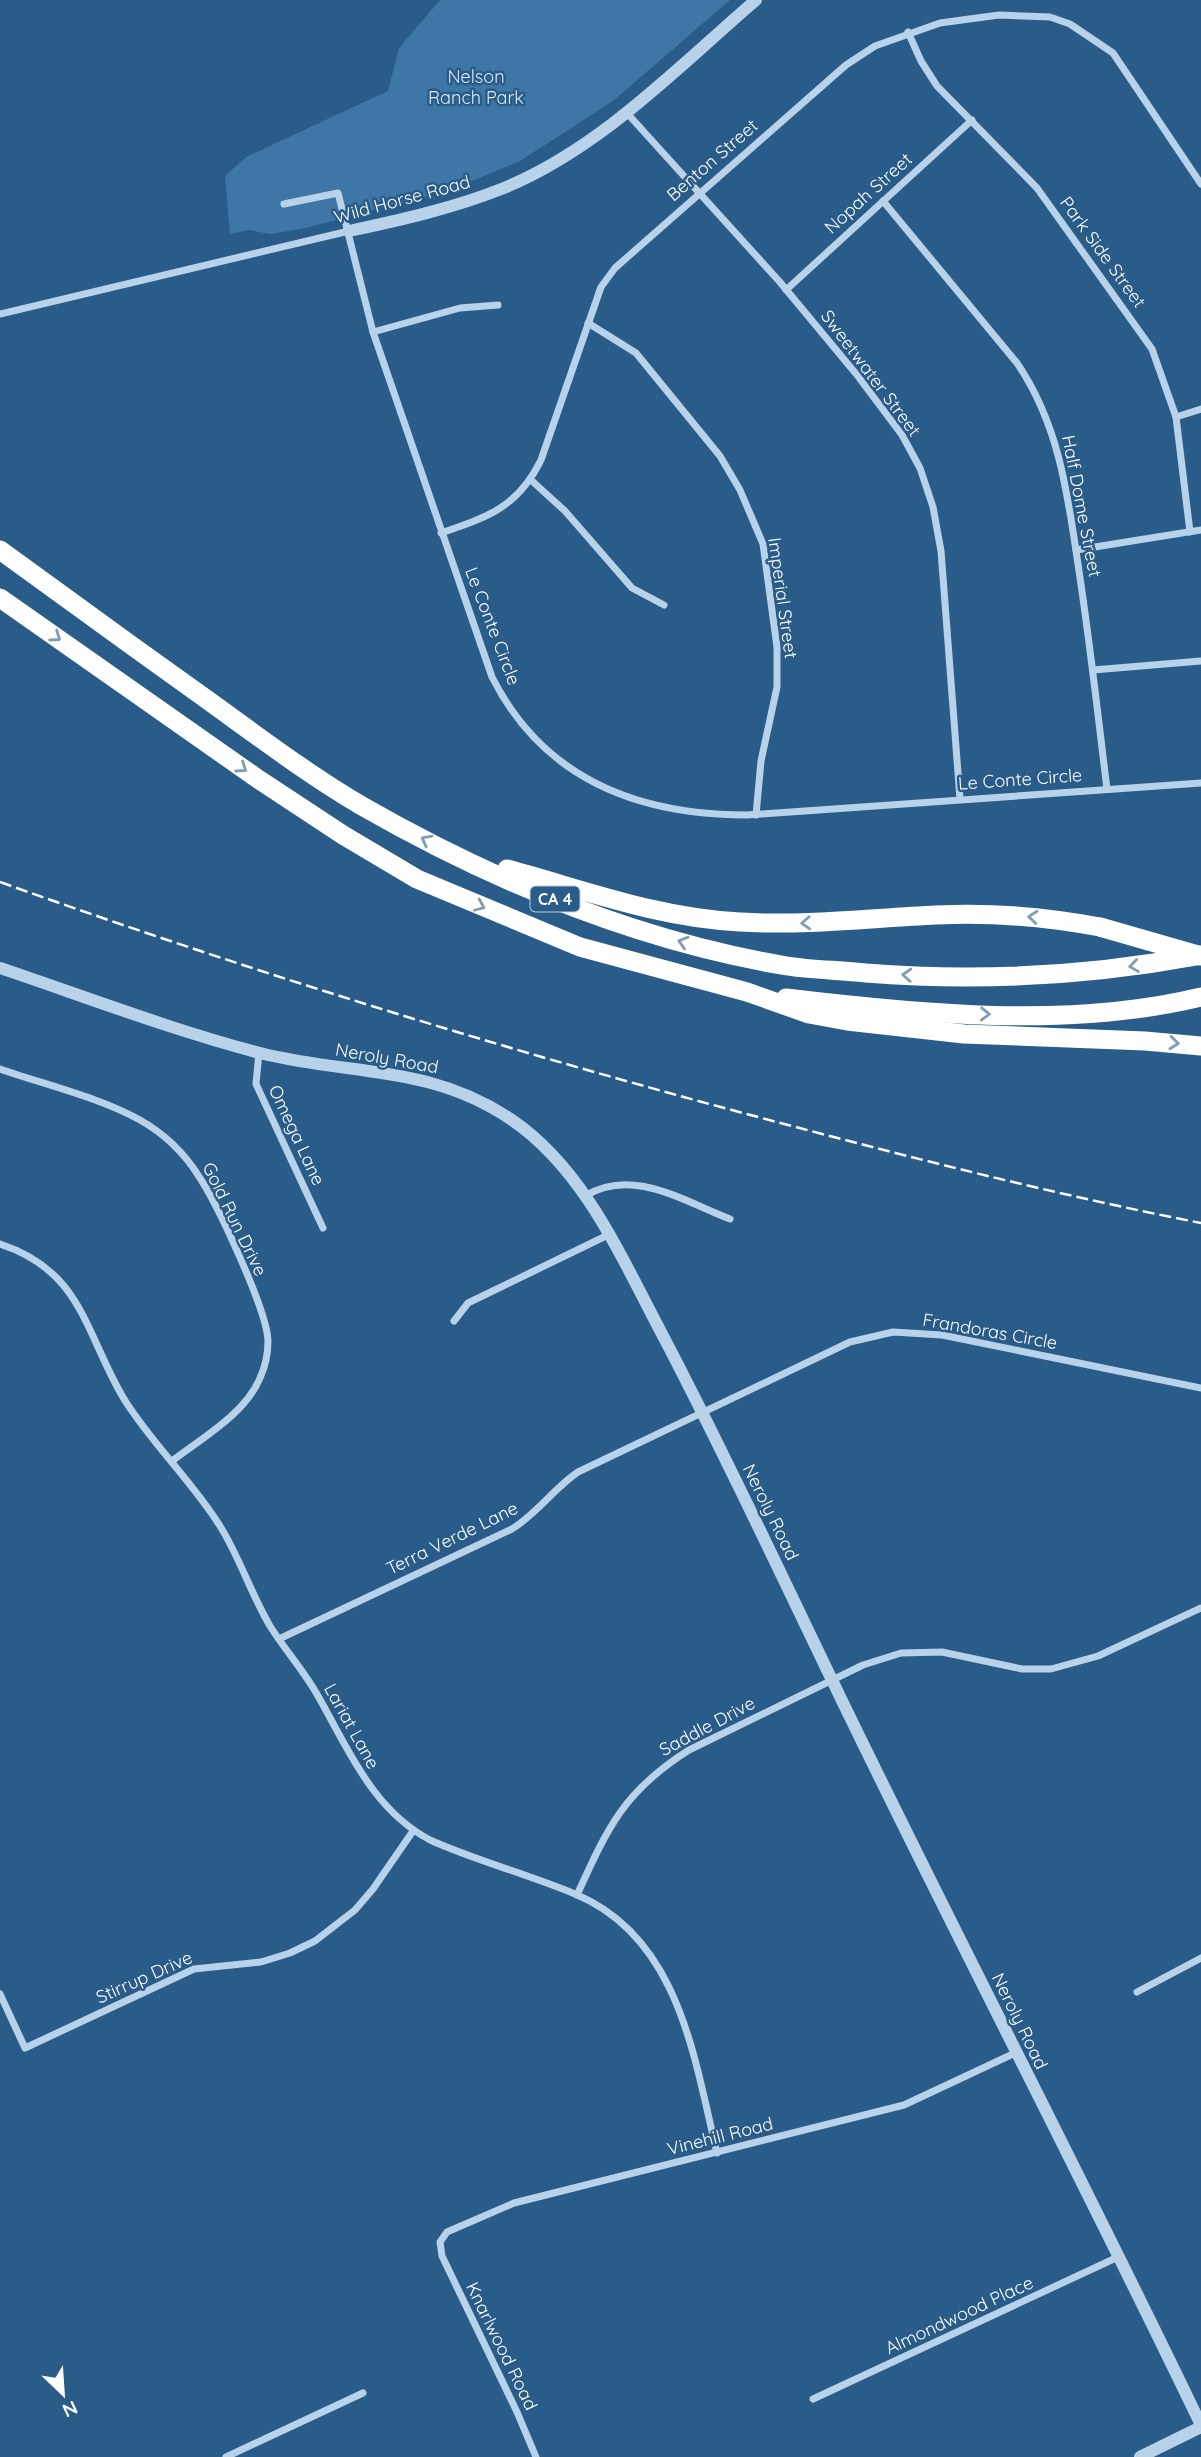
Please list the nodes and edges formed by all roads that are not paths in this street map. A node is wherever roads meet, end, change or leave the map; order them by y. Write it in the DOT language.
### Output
graph roads {
  1 [pos="757,0"];
  2 [pos="908,32"];
  3 [pos="626,111"];
  4 [pos="972,120"];
  5 [pos="1201,184"];
  6 [pos="699,192"];
  7 [pos="883,201"];
  8 [pos="284,204"];
  9 [pos="349,231"];
  10 [pos="786,290"];
  11 [pos="498,306"];
  12 [pos="0,314"];
  13 [pos="588,323"];
  14 [pos="373,332"];
  15 [pos="1201,409"];
  16 [pos="1176,417"];
  17 [pos="531,480"];
  18 [pos="1201,530"];
  19 [pos="1190,532"];
  20 [pos="441,533"];
  21 [pos="0,550"];
  22 [pos="1076,550"];
  23 [pos="0,598"];
  24 [pos="664,605"];
  25 [pos="1201,661"];
  26 [pos="1093,670"];
  27 [pos="1201,783"];
  28 [pos="1107,789"];
  29 [pos="960,799"];
  30 [pos="757,815"];
  31 [pos="458,857"];
  32 [pos="1201,956"];
  33 [pos="0,968"];
  34 [pos="747,992"];
  35 [pos="1201,997"];
  36 [pos="1201,1046"];
  37 [pos="259,1052"];
  38 [pos="0,1069"];
  39 [pos="585,1196"];
  40 [pos="730,1219"];
  41 [pos="323,1228"];
  42 [pos="608,1235"];
  43 [pos="0,1244"];
  44 [pos="454,1321"];
  45 [pos="1201,1388"];
  46 [pos="703,1413"];
  47 [pos="172,1461"];
  48 [pos="1201,1608"];
  49 [pos="279,1639"];
  50 [pos="832,1680"];
  51 [pos="413,1831"];
  52 [pos="577,1895"];
  53 [pos="1201,1958"];
  54 [pos="1137,1992"];
  55 [pos="0,1994"];
  56 [pos="1015,2053"];
  57 [pos="717,2153"];
  58 [pos="439,2249"];
  59 [pos="1118,2257"];
  60 [pos="363,2393"];
  61 [pos="813,2399"];
  62 [pos="1201,2426"];
  63 [pos="226,2457"];
  64 [pos="536,2457"];
  65 [pos="1140,2457"];
  1 -- 3 [label="street, Wild Horse Road"];
  2 -- 4 [label="street, Park Side Street"];
  2 -- 5 [label="street, Benton Street"];
  2 -- 6 [label="street, Benton Street"];
  3 -- 6 [label="street, Sweetwater Street"];
  3 -- 9 [label="street, Wild Horse Road"];
  4 -- 7 [label="street, Nopah Street"];
  4 -- 16 [label="street, Park Side Street"];
  6 -- 10 [label="street, Sweetwater Street"];
  6 -- 13 [label="street, Benton Street"];
  7 -- 10 [label="street, Nopah Street"];
  7 -- 22 [label="street, Half Dome Street"];
  8 -- 9 [label="street, Le Conte Circle"];
  9 -- 12 [label="street, Wild Horse Road"];
  9 -- 14 [label="street, Le Conte Circle"];
  10 -- 29 [label="street, Sweetwater Street"];
  11 -- 14 [label="street"];
  13 -- 17 [label="street, Benton Street"];
  13 -- 30 [label="street, Imperial Street"];
  14 -- 20 [label="street, Le Conte Circle"];
  15 -- 16 [label="street"];
  16 -- 19 [label="street, Park Side Street"];
  17 -- 20 [label="street, Benton Street"];
  17 -- 24 [label="street"];
  18 -- 19 [label="street"];
  19 -- 22 [label="street"];
  20 -- 30 [label="street, Le Conte Circle"];
  31 -- 21 [label="highway, CA 4, one-way"];
  22 -- 26 [label="street, Half Dome Street"];
  23 -- 34 [label="highway, CA 4, one-way"];
  25 -- 26 [label="street"];
  26 -- 28 [label="street, Half Dome Street"];
  27 -- 28 [label="street, Le Conte Circle"];
  28 -- 29 [label="street, Le Conte Circle"];
  29 -- 30 [label="street, Le Conte Circle"];
  32 -- 31 [label="highway, one-way, bridge"];
  32 -- 31 [label="highway, CA 4, one-way"];
  33 -- 37 [label="street, Neroly Road"];
  34 -- 35 [label="highway, CA 4, one-way"];
  34 -- 36 [label="highway, one-way"];
  37 -- 39 [label="street, Neroly Road"];
  37 -- 41 [label="street, Omega Lane"];
  38 -- 47 [label="street, Gold Run Drive"];
  39 -- 40 [label="street"];
  39 -- 42 [label="street, Neroly Road"];
  42 -- 44 [label="street"];
  42 -- 46 [label="street, Neroly Road"];
  43 -- 47 [label="street, Lariat Lane"];
  45 -- 46 [label="street, Frandoras Circle"];
  46 -- 49 [label="street, Terra Verde Lane"];
  46 -- 50 [label="street, Neroly Road"];
  47 -- 49 [label="street, Lariat Lane"];
  48 -- 50 [label="street"];
  49 -- 51 [label="street, Lariat Lane"];
  50 -- 52 [label="street, Saddle Drive"];
  50 -- 56 [label="street, Neroly Road"];
  51 -- 52 [label="street, Lariat Lane"];
  51 -- 55 [label="street, Stirrup Drive"];
  52 -- 57 [label="street, Lariat Lane"];
  53 -- 54 [label="street"];
  56 -- 57 [label="street, Vinehill Road"];
  56 -- 59 [label="street, Neroly Road"];
  57 -- 58 [label="street, Vinehill Road"];
  58 -- 64 [label="street, Knarlwood Road"];
  59 -- 61 [label="street, Almondwood Place"];
  59 -- 62 [label="street, Neroly Road"];
  60 -- 63 [label="street"];
  62 -- 65 [label="street"];
}
